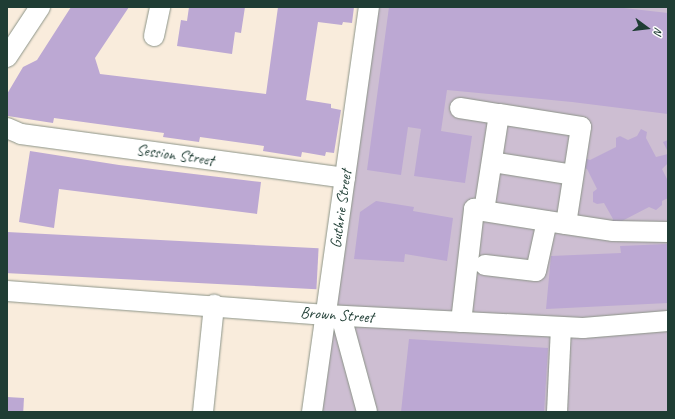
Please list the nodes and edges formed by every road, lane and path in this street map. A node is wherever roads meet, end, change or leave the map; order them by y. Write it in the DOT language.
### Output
graph roads {
  1 [pos="40,7"];
  2 [pos="160,7"];
  3 [pos="369,7"];
  4 [pos="154,36"];
  5 [pos="7,57"];
  6 [pos="460,108"];
  7 [pos="499,114"];
  8 [pos="7,128"];
  9 [pos="492,162"];
  10 [pos="573,175"];
  11 [pos="345,178"];
  12 [pos="484,211"];
  13 [pos="556,222"];
  14 [pos="668,232"];
  15 [pos="485,265"];
  16 [pos="7,291"];
  17 [pos="214,305"];
  18 [pos="333,316"];
  19 [pos="668,321"];
  20 [pos="461,322"];
  21 [pos="561,327"];
  22 [pos="202,412"];
  23 [pos="312,412"];
  24 [pos="368,412"];
  25 [pos="557,412"];
  1 -- 5 [label="street"];
  2 -- 4 [label="street"];
  3 -- 11 [label="street, Guthrie Street"];
  6 -- 7 [label="street"];
  7 -- 9 [label="street"];
  7 -- 10 [label="street"];
  8 -- 11 [label="street, Session Street"];
  9 -- 10 [label="street"];
  9 -- 12 [label="street"];
  10 -- 13 [label="street"];
  11 -- 18 [label="street, Guthrie Street"];
  12 -- 13 [label="street"];
  12 -- 20 [label="street"];
  13 -- 14 [label="street"];
  13 -- 15 [label="street"];
  16 -- 17 [label="street, Brown Street"];
  17 -- 18 [label="street, Brown Street"];
  17 -- 22 [label="street"];
  18 -- 20 [label="street, Brown Street"];
  18 -- 23 [label="street, Guthrie Street"];
  18 -- 24 [label="street"];
  19 -- 21 [label="street, Brown Street"];
  20 -- 21 [label="street, Brown Street"];
  21 -- 25 [label="street"];
}
